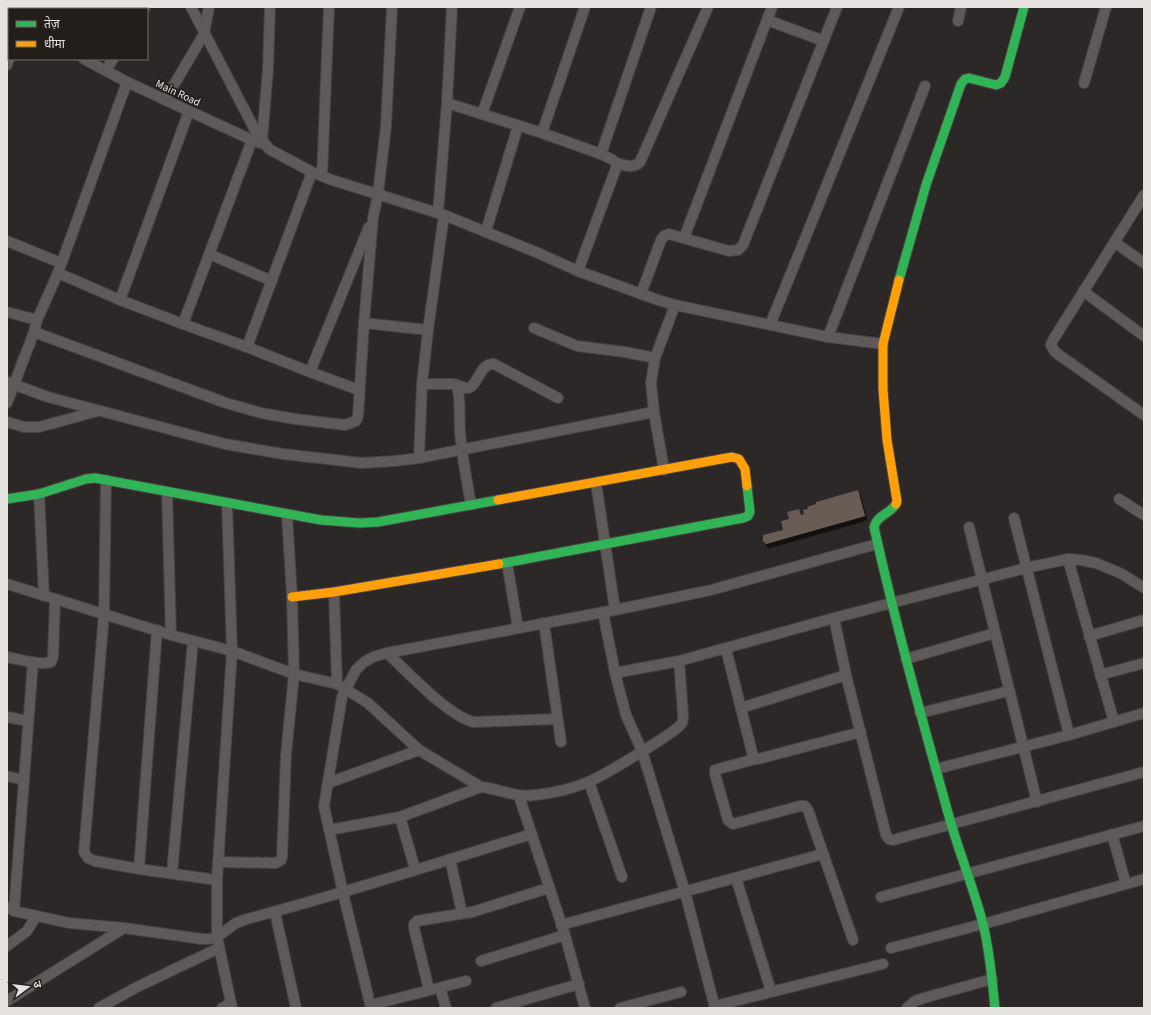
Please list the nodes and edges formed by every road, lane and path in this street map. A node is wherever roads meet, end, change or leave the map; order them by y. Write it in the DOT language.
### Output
graph roads {
  1 [pos="190,7"];
  2 [pos="210,7"];
  3 [pos="270,7"];
  4 [pos="329,7"];
  5 [pos="392,7"];
  6 [pos="452,7"];
  7 [pos="520,7"];
  8 [pos="585,7"];
  9 [pos="650,7"];
  10 [pos="708,7"];
  11 [pos="772,7"];
  12 [pos="837,7"];
  13 [pos="899,7"];
  14 [pos="961,7"];
  15 [pos="1024,7"];
  16 [pos="1106,7"];
  17 [pos="767,20"];
  18 [pos="958,21"];
  19 [pos="204,34"];
  20 [pos="824,41"];
  21 [pos="86,60"];
  22 [pos="112,60"];
  23 [pos="106,70"];
  24 [pos="127,82"];
  25 [pos="1084,83"];
  26 [pos="925,86"];
  27 [pos="165,100"];
  28 [pos="447,103"];
  29 [pos="189,111"];
  30 [pos="482,114"];
  31 [pos="518,126"];
  32 [pos="542,133"];
  33 [pos="259,141"];
  34 [pos="601,154"];
  35 [pos="616,163"];
  36 [pos="312,172"];
  37 [pos="322,176"];
  38 [pos="378,194"];
  39 [pos="1144,194"];
  40 [pos="441,214"];
  41 [pos="373,218"];
  42 [pos="486,231"];
  43 [pos="684,238"];
  44 [pos="7,241"];
  45 [pos="1114,242"];
  46 [pos="209,254"];
  47 [pos="1144,263"];
  48 [pos="59,268"];
  49 [pos="578,271"];
  50 [pos="272,281"];
  51 [pos="1083,291"];
  52 [pos="641,294"];
  53 [pos="120,300"];
  54 [pos="675,305"];
  55 [pos="7,312"];
  56 [pos="37,320"];
  57 [pos="364,323"];
  58 [pos="183,324"];
  59 [pos="770,325"];
  60 [pos="534,328"];
  61 [pos="428,330"];
  62 [pos="34,332"];
  63 [pos="1144,336"];
  64 [pos="828,337"];
  65 [pos="883,344"];
  66 [pos="247,347"];
  67 [pos="655,358"];
  68 [pos="310,372"];
  69 [pos="10,383"];
  70 [pos="422,384"];
  71 [pos="458,386"];
  72 [pos="359,390"];
  73 [pos="558,398"];
  74 [pos="7,403"];
  75 [pos="98,411"];
  76 [pos="654,412"];
  77 [pos="1144,414"];
  78 [pos="7,422"];
  79 [pos="462,450"];
  80 [pos="419,458"];
  81 [pos="664,470"];
  82 [pos="106,480"];
  83 [pos="596,483"];
  84 [pos="167,492"];
  85 [pos="39,494"];
  86 [pos="7,499"];
  87 [pos="1119,499"];
  88 [pos="227,503"];
  89 [pos="470,506"];
  90 [pos="287,515"];
  91 [pos="1144,515"];
  92 [pos="1014,518"];
  93 [pos="969,527"];
  94 [pos="605,544"];
  95 [pos="877,544"];
  96 [pos="1068,559"];
  97 [pos="507,563"];
  98 [pos="1026,568"];
  99 [pos="981,580"];
  100 [pos="7,584"];
  101 [pos="1144,588"];
  102 [pos="334,592"];
  103 [pos="44,596"];
  104 [pos="292,597"];
  105 [pos="55,600"];
  106 [pos="892,603"];
  107 [pos="615,610"];
  108 [pos="603,612"];
  109 [pos="104,614"];
  110 [pos="834,618"];
  111 [pos="1144,620"];
  112 [pos="544,623"];
  113 [pos="518,628"];
  114 [pos="156,630"];
  115 [pos="995,633"];
  116 [pos="171,635"];
  117 [pos="1089,636"];
  118 [pos="193,641"];
  119 [pos="726,649"];
  120 [pos="232,651"];
  121 [pos="388,653"];
  122 [pos="7,657"];
  123 [pos="906,659"];
  124 [pos="679,661"];
  125 [pos="33,662"];
  126 [pos="1144,663"];
  127 [pos="615,673"];
  128 [pos="294,674"];
  129 [pos="846,675"];
  130 [pos="1100,676"];
  131 [pos="341,686"];
  132 [pos="1009,691"];
  133 [pos="741,708"];
  134 [pos="1144,713"];
  135 [pos="920,714"];
  136 [pos="7,717"];
  137 [pos="557,719"];
  138 [pos="28,721"];
  139 [pos="1114,722"];
  140 [pos="860,732"];
  141 [pos="1069,734"];
  142 [pos="560,742"];
  143 [pos="1023,747"];
  144 [pos="419,750"];
  145 [pos="642,751"];
  146 [pos="755,759"];
  147 [pos="936,768"];
  148 [pos="1144,772"];
  149 [pos="7,776"];
  150 [pos="24,780"];
  151 [pos="589,782"];
  152 [pos="328,783"];
  153 [pos="481,787"];
  154 [pos="519,796"];
  155 [pos="1037,802"];
  156 [pos="400,817"];
  157 [pos="952,825"];
  158 [pos="1144,826"];
  159 [pos="329,830"];
  160 [pos="532,834"];
  161 [pos="1112,834"];
  162 [pos="823,854"];
  163 [pos="450,859"];
  164 [pos="218,862"];
  165 [pos="139,869"];
  166 [pos="415,869"];
  167 [pos="172,873"];
  168 [pos="968,874"];
  169 [pos="622,877"];
  170 [pos="736,878"];
  171 [pos="1144,879"];
  172 [pos="216,880"];
  173 [pos="1126,884"];
  174 [pos="549,888"];
  175 [pos="685,892"];
  176 [pos="343,893"];
  177 [pos="881,898"];
  178 [pos="10,909"];
  179 [pos="275,912"];
  180 [pos="462,913"];
  181 [pos="36,916"];
  182 [pos="983,924"];
  183 [pos="561,925"];
  184 [pos="124,928"];
  185 [pos="564,935"];
  186 [pos="217,937"];
  187 [pos="853,940"];
  188 [pos="7,946"];
  189 [pos="219,948"];
  190 [pos="891,948"];
  191 [pos="481,961"];
  192 [pos="883,964"];
  193 [pos="992,979"];
  194 [pos="466,981"];
  195 [pos="579,984"];
  196 [pos="440,988"];
  197 [pos="429,990"];
  198 [pos="771,991"];
  199 [pos="681,992"];
  200 [pos="7,1001"];
  201 [pos="232,1006"];
  202 [pos="371,1006"];
  203 [pos="715,1007"];
  204 [pos="99,1008"];
  205 [pos="222,1008"];
  206 [pos="296,1008"];
  207 [pos="446,1008"];
  208 [pos="496,1008"];
  209 [pos="586,1008"];
  210 [pos="620,1008"];
  211 [pos="907,1008"];
  212 [pos="994,1008"];
  1 -- 19 [label="street"];
  2 -- 19 [label="street"];
  3 -- 33 [label="street"];
  4 -- 37 [label="street"];
  5 -- 38 [label="street"];
  6 -- 28 [label="street"];
  7 -- 30 [label="street"];
  8 -- 32 [label="street"];
  9 -- 34 [label="street"];
  10 -- 35 [label="street"];
  11 -- 17 [label="street"];
  12 -- 20 [label="street"];
  13 -- 59 [label="street"];
  14 -- 18 [label="street"];
  15 -- 65 [label="street"];
  16 -- 25 [label="street"];
  17 -- 20 [label="street"];
  17 -- 43 [label="street"];
  19 -- 27 [label="street"];
  19 -- 33 [label="street"];
  20 -- 43 [label="street"];
  21 -- 23 [label="street, Main Road"];
  22 -- 23 [label="street"];
  23 -- 24 [label="street, Main Road"];
  24 -- 27 [label="street, Main Road"];
  24 -- 48 [label="street"];
  26 -- 64 [label="street"];
  27 -- 29 [label="street, Main Road"];
  28 -- 30 [label="street"];
  28 -- 40 [label="street"];
  29 -- 33 [label="street, Main Road"];
  29 -- 53 [label="street"];
  30 -- 31 [label="street"];
  31 -- 32 [label="street"];
  31 -- 42 [label="street"];
  32 -- 34 [label="street"];
  33 -- 36 [label="street, Main Road"];
  33 -- 46 [label="street"];
  34 -- 35 [label="street"];
  35 -- 49 [label="street"];
  36 -- 37 [label="street, Main Road"];
  36 -- 50 [label="street"];
  37 -- 38 [label="street, Main Road"];
  38 -- 40 [label="street, Main Road"];
  38 -- 41 [label="street"];
  39 -- 45 [label="street"];
  40 -- 42 [label="street, Main Road"];
  40 -- 61 [label="street"];
  41 -- 57 [label="street"];
  41 -- 68 [label="street"];
  42 -- 49 [label="street, Main Road"];
  43 -- 52 [label="street"];
  44 -- 48 [label="street"];
  45 -- 47 [label="street"];
  45 -- 51 [label="street"];
  46 -- 50 [label="street"];
  46 -- 58 [label="street"];
  48 -- 53 [label="street"];
  48 -- 56 [label="street"];
  49 -- 52 [label="street, Main Road"];
  50 -- 66 [label="street"];
  51 -- 63 [label="street"];
  51 -- 77 [label="street"];
  52 -- 54 [label="street, Main Road"];
  53 -- 58 [label="street"];
  54 -- 59 [label="street, Main Road"];
  54 -- 67 [label="street"];
  55 -- 56 [label="street"];
  56 -- 62 [label="street"];
  57 -- 61 [label="street"];
  57 -- 72 [label="street"];
  58 -- 66 [label="street"];
  59 -- 64 [label="street, Main Road"];
  60 -- 67 [label="street"];
  61 -- 70 [label="street"];
  62 -- 69 [label="street"];
  62 -- 72 [label="street"];
  64 -- 65 [label="street, Main Road"];
  65 -- 95 [label="street"];
  66 -- 68 [label="street"];
  67 -- 76 [label="street"];
  68 -- 72 [label="street"];
  69 -- 74 [label="street"];
  69 -- 75 [label="street"];
  70 -- 71 [label="street"];
  70 -- 80 [label="street"];
  71 -- 73 [label="street"];
  71 -- 79 [label="street"];
  75 -- 78 [label="street"];
  75 -- 80 [label="street"];
  76 -- 79 [label="street"];
  76 -- 81 [label="street"];
  79 -- 80 [label="street"];
  79 -- 89 [label="street"];
  81 -- 83 [label="street"];
  81 -- 94 [label="street"];
  82 -- 84 [label="street"];
  82 -- 85 [label="street"];
  82 -- 109 [label="street"];
  83 -- 89 [label="street"];
  83 -- 94 [label="street"];
  84 -- 88 [label="street"];
  84 -- 116 [label="street"];
  85 -- 86 [label="street"];
  85 -- 103 [label="street"];
  87 -- 91 [label="street"];
  88 -- 90 [label="street"];
  88 -- 120 [label="street"];
  89 -- 90 [label="street"];
  90 -- 104 [label="street"];
  92 -- 98 [label="street"];
  93 -- 99 [label="street"];
  94 -- 97 [label="street"];
  94 -- 107 [label="street"];
  95 -- 106 [label="street"];
  95 -- 107 [label="street"];
  96 -- 98 [label="street"];
  96 -- 101 [label="street"];
  96 -- 117 [label="street"];
  97 -- 102 [label="street"];
  97 -- 113 [label="street"];
  98 -- 99 [label="street"];
  98 -- 141 [label="street"];
  99 -- 106 [label="street"];
  99 -- 115 [label="street"];
  100 -- 103 [label="street"];
  102 -- 104 [label="street"];
  102 -- 131 [label="street"];
  103 -- 105 [label="street"];
  104 -- 128 [label="street"];
  105 -- 109 [label="street"];
  105 -- 125 [label="street"];
  106 -- 110 [label="street"];
  106 -- 123 [label="street"];
  107 -- 108 [label="street"];
  108 -- 112 [label="street"];
  108 -- 127 [label="street"];
  109 -- 114 [label="street"];
  109 -- 165 [label="street"];
  110 -- 119 [label="street"];
  110 -- 129 [label="street"];
  111 -- 117 [label="street"];
  112 -- 113 [label="street"];
  112 -- 137 [label="street"];
  113 -- 121 [label="street"];
  114 -- 116 [label="street"];
  114 -- 165 [label="street"];
  115 -- 123 [label="street"];
  115 -- 132 [label="street"];
  116 -- 118 [label="street"];
  117 -- 130 [label="street"];
  118 -- 120 [label="street"];
  118 -- 167 [label="street"];
  119 -- 124 [label="street"];
  119 -- 133 [label="street"];
  120 -- 128 [label="street"];
  120 -- 164 [label="street"];
  121 -- 131 [label="street"];
  121 -- 137 [label="street"];
  122 -- 125 [label="street"];
  123 -- 135 [label="street"];
  124 -- 127 [label="street"];
  124 -- 145 [label="street"];
  125 -- 138 [label="street"];
  126 -- 130 [label="street"];
  127 -- 145 [label="street"];
  128 -- 131 [label="street"];
  128 -- 164 [label="street"];
  129 -- 133 [label="street"];
  129 -- 140 [label="street"];
  130 -- 139 [label="street"];
  131 -- 144 [label="street"];
  131 -- 152 [label="street"];
  132 -- 135 [label="street"];
  132 -- 143 [label="street"];
  133 -- 146 [label="street"];
  134 -- 139 [label="street"];
  135 -- 147 [label="street"];
  136 -- 138 [label="street"];
  137 -- 142 [label="street"];
  138 -- 150 [label="street"];
  139 -- 141 [label="street"];
  140 -- 146 [label="street"];
  140 -- 157 [label="street"];
  141 -- 143 [label="street"];
  143 -- 147 [label="street"];
  143 -- 155 [label="street"];
  144 -- 152 [label="street"];
  144 -- 153 [label="street"];
  145 -- 151 [label="street"];
  145 -- 175 [label="street"];
  146 -- 162 [label="street"];
  147 -- 157 [label="street"];
  148 -- 155 [label="street"];
  149 -- 150 [label="street"];
  150 -- 178 [label="street"];
  151 -- 154 [label="street"];
  151 -- 169 [label="street"];
  152 -- 159 [label="street"];
  153 -- 154 [label="street"];
  153 -- 156 [label="street"];
  154 -- 160 [label="street"];
  155 -- 157 [label="street"];
  156 -- 159 [label="street"];
  156 -- 166 [label="street"];
  157 -- 168 [label="street"];
  158 -- 161 [label="street"];
  159 -- 176 [label="street"];
  160 -- 163 [label="street"];
  160 -- 174 [label="street"];
  161 -- 168 [label="street"];
  161 -- 173 [label="street"];
  162 -- 170 [label="street"];
  162 -- 187 [label="street"];
  163 -- 166 [label="street"];
  163 -- 180 [label="street"];
  164 -- 172 [label="street"];
  165 -- 167 [label="street"];
  166 -- 176 [label="street"];
  167 -- 172 [label="street"];
  168 -- 177 [label="street"];
  168 -- 182 [label="street"];
  170 -- 175 [label="street"];
  170 -- 198 [label="street"];
  171 -- 173 [label="street"];
  172 -- 186 [label="street"];
  173 -- 182 [label="street"];
  174 -- 180 [label="street"];
  174 -- 183 [label="street"];
  175 -- 183 [label="street"];
  175 -- 203 [label="street"];
  176 -- 179 [label="street"];
  176 -- 202 [label="street"];
  178 -- 181 [label="street"];
  179 -- 186 [label="street"];
  179 -- 206 [label="street"];
  180 -- 197 [label="street"];
  181 -- 184 [label="street"];
  181 -- 188 [label="street"];
  182 -- 190 [label="street"];
  182 -- 193 [label="street"];
  183 -- 185 [label="street"];
  184 -- 186 [label="street"];
  184 -- 200 [label="street"];
  185 -- 191 [label="street"];
  185 -- 195 [label="street"];
  186 -- 189 [label="street"];
  189 -- 201 [label="street"];
  189 -- 204 [label="street"];
  192 -- 198 [label="street"];
  193 -- 211 [label="street"];
  193 -- 212 [label="street"];
  194 -- 196 [label="street"];
  195 -- 208 [label="street"];
  195 -- 209 [label="street"];
  196 -- 197 [label="street"];
  196 -- 207 [label="street"];
  197 -- 202 [label="street"];
  198 -- 203 [label="street"];
  199 -- 210 [label="street"];
  201 -- 205 [label="street"];
}
